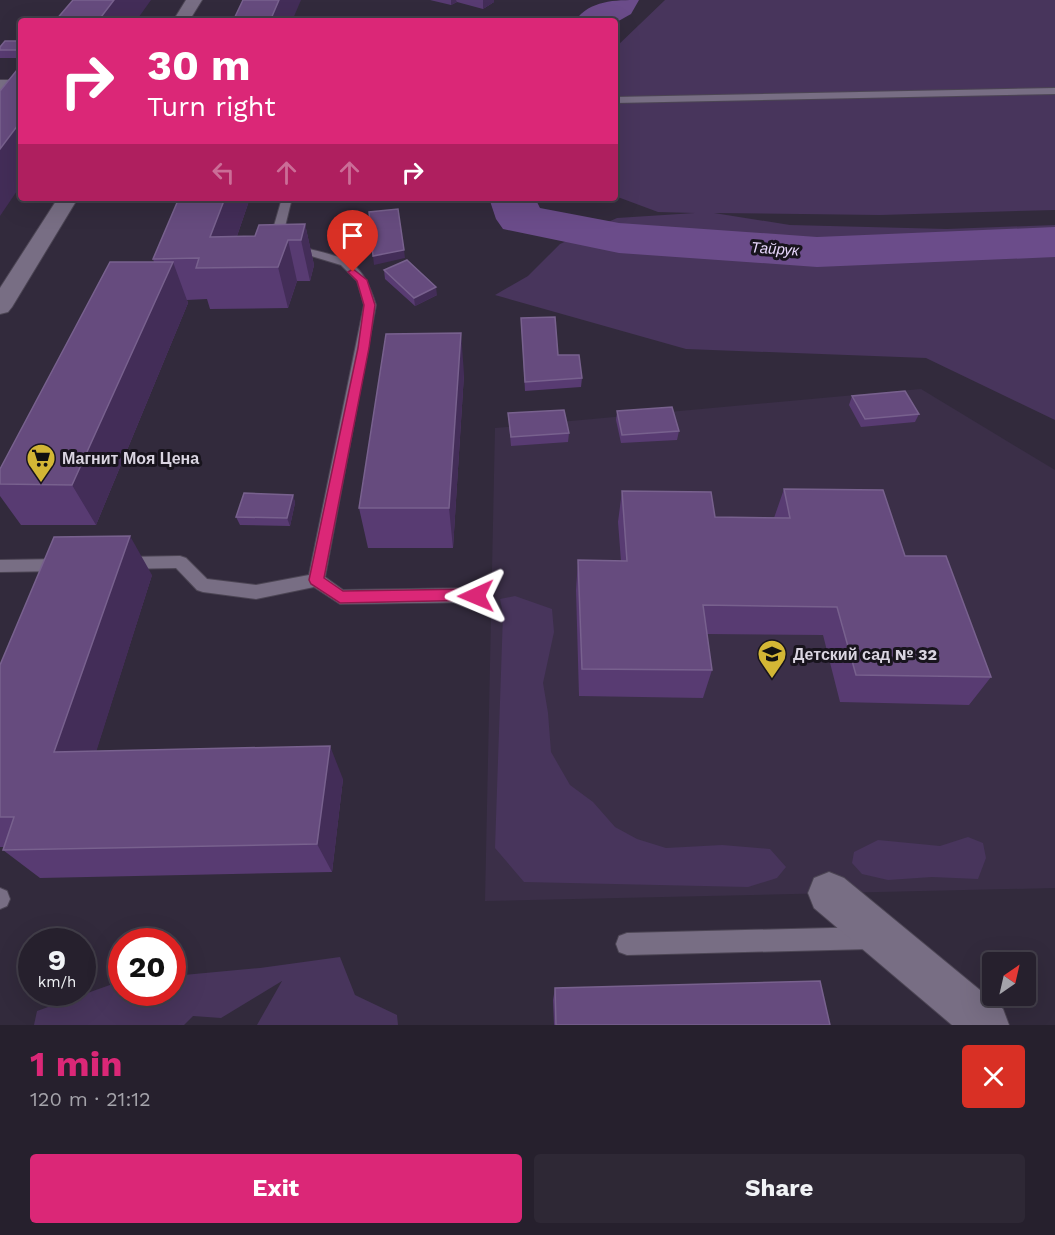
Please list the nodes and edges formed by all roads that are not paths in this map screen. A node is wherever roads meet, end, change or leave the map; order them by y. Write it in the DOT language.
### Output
graph roads {
  1 [pos="194,0"];
  2 [pos="183,18"];
  3 [pos="1055,91"];
  4 [pos="618,100"];
  5 [pos="66,201"];
  6 [pos="286,201"];
  7 [pos="0,307"];
  8 [pos="108,563"];
  9 [pos="72,564"];
  10 [pos="0,566"];
  11 [pos="316,580"];
  12 [pos="476,596"];
  13 [pos="829,893"];
  14 [pos="883,938"];
  15 [pos="627,944"];
  16 [pos="987,1025"];
  1 -- 2 [label="street"];
  3 -- 4 [label="lane"];
  5 -- 7 [label="street"];
  6 -- 11 [label="lane"];
  8 -- 11 [label="lane"];
  9 -- 10 [label="lane"];
  11 -- 12 [label="lane"];
  13 -- 14 [label="street"];
  14 -- 15 [label="lane"];
  14 -- 16 [label="street"];
}
